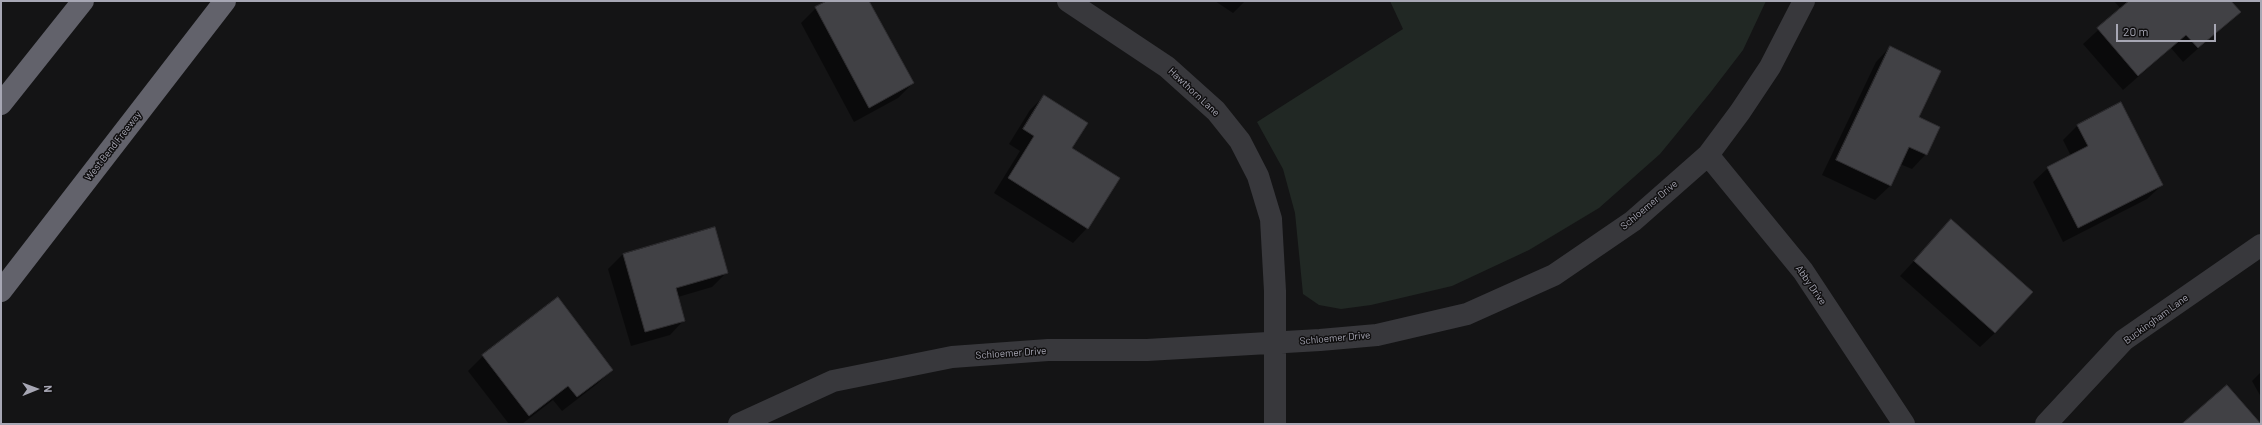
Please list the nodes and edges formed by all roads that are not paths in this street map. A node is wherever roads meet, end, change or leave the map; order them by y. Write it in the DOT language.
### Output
graph roads {
  1 [pos="83,1"];
  2 [pos="225,1"];
  3 [pos="1068,1"];
  4 [pos="1804,1"];
  5 [pos="1,104"];
  6 [pos="1708,155"];
  7 [pos="2261,245"];
  8 [pos="1,292"];
  9 [pos="1275,343"];
  10 [pos="739,424"];
  11 [pos="1276,424"];
  12 [pos="1904,424"];
  13 [pos="2046,424"];
  1 -- 5 [label="highway"];
  2 -- 8 [label="highway, West Bend Freeway"];
  3 -- 9 [label="street, Hawthorn Lane"];
  4 -- 6 [label="street, Schloemer Drive"];
  6 -- 9 [label="street, Schloemer Drive"];
  6 -- 12 [label="street, Abby Drive"];
  7 -- 13 [label="street, Buckingham Lane"];
  9 -- 10 [label="street, Schloemer Drive"];
  9 -- 11 [label="street, Hawthorn Lane"];
}
